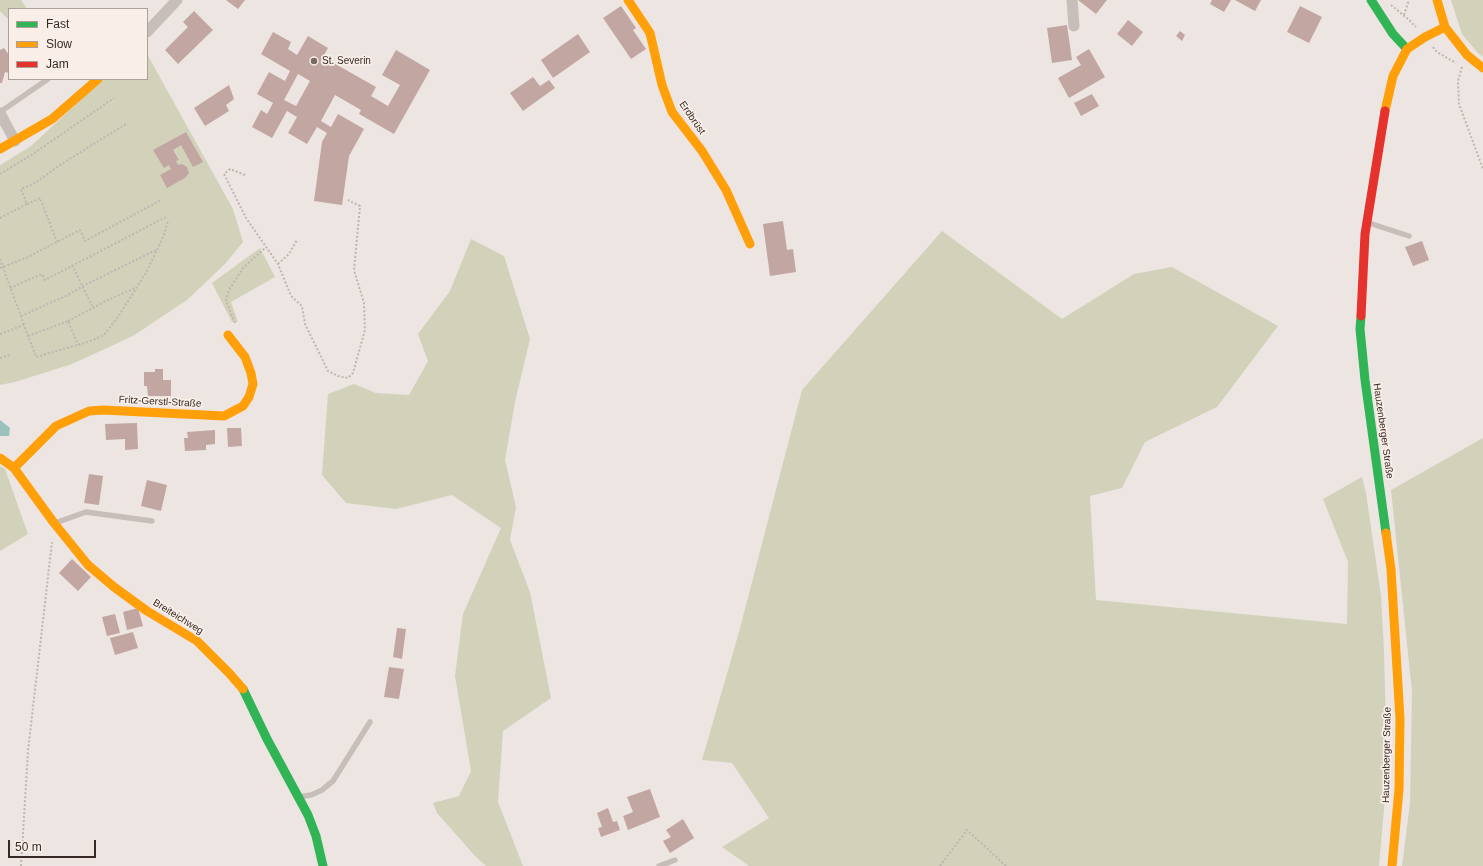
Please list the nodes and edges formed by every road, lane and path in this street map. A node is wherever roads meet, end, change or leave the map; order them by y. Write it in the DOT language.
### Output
graph roads {
  1 [pos="177,0"];
  2 [pos="628,0"];
  3 [pos="1072,0"];
  4 [pos="1371,0"];
  5 [pos="1409,0"];
  6 [pos="1437,0"];
  7 [pos="1389,4"];
  8 [pos="1074,26"];
  9 [pos="1445,28"];
  10 [pos="148,31"];
  11 [pos="1406,49"];
  12 [pos="1462,67"];
  13 [pos="1483,68"];
  14 [pos="47,80"];
  15 [pos="97,80"];
  16 [pos="114,98"];
  17 [pos="0,112"];
  18 [pos="126,124"];
  19 [pos="16,140"];
  20 [pos="0,149"];
  21 [pos="1483,169"];
  22 [pos="0,174"];
  23 [pos="245,175"];
  24 [pos="161,200"];
  25 [pos="348,200"];
  26 [pos="27,204"];
  27 [pos="166,217"];
  28 [pos="0,218"];
  29 [pos="168,221"];
  30 [pos="1366,222"];
  31 [pos="1409,236"];
  32 [pos="297,240"];
  33 [pos="58,242"];
  34 [pos="750,244"];
  35 [pos="266,247"];
  36 [pos="159,248"];
  37 [pos="0,259"];
  38 [pos="278,264"];
  39 [pos="72,265"];
  40 [pos="1,267"];
  41 [pos="83,286"];
  42 [pos="10,288"];
  43 [pos="136,288"];
  44 [pos="93,308"];
  45 [pos="21,316"];
  46 [pos="68,321"];
  47 [pos="24,325"];
  48 [pos="0,334"];
  49 [pos="228,335"];
  50 [pos="28,336"];
  51 [pos="78,345"];
  52 [pos="10,355"];
  53 [pos="0,358"];
  54 [pos="0,458"];
  55 [pos="14,468"];
  56 [pos="152,521"];
  57 [pos="54,523"];
  58 [pos="370,722"];
  59 [pos="298,797"];
  60 [pos="674,860"];
  61 [pos="21,866"];
  62 [pos="323,866"];
  63 [pos="659,866"];
  64 [pos="940,866"];
  65 [pos="1006,866"];
  66 [pos="1392,866"];
  1 -- 10 [label="street"];
  2 -- 34 [label="street, Erdbrüst"];
  3 -- 8 [label="street"];
  4 -- 11 [label="street"];
  5 -- 7 [label="path"];
  6 -- 9 [label="street"];
  9 -- 11 [label="street, Hauzenberger Straße"];
  9 -- 13 [label="street"];
  11 -- 30 [label="street, Hauzenberger Straße"];
  12 -- 21 [label="path"];
  14 -- 17 [label="lane"];
  15 -- 19 [label="street"];
  16 -- 22 [label="path"];
  17 -- 19 [label="street"];
  18 -- 26 [label="path"];
  19 -- 20 [label="street"];
  23 -- 35 [label="path"];
  24 -- 33 [label="path"];
  25 -- 38 [label="path"];
  26 -- 28 [label="path"];
  26 -- 33 [label="path"];
  27 -- 39 [label="path"];
  29 -- 36 [label="path"];
  30 -- 31 [label="lane"];
  30 -- 66 [label="street, Hauzenberger Straße"];
  32 -- 38 [label="path"];
  33 -- 40 [label="path"];
  35 -- 38 [label="path"];
  35 -- 49 [label="path"];
  36 -- 41 [label="path"];
  36 -- 43 [label="path"];
  37 -- 40 [label="path"];
  39 -- 41 [label="path"];
  39 -- 42 [label="path"];
  40 -- 42 [label="path"];
  41 -- 44 [label="path"];
  41 -- 45 [label="path"];
  42 -- 45 [label="path"];
  43 -- 44 [label="path"];
  43 -- 51 [label="path"];
  44 -- 46 [label="path"];
  45 -- 47 [label="path"];
  46 -- 50 [label="path"];
  46 -- 51 [label="path"];
  47 -- 48 [label="path"];
  47 -- 50 [label="path"];
  49 -- 55 [label="street, Fritz-Gerstl-Straße"];
  50 -- 51 [label="path"];
  52 -- 53 [label="path"];
  54 -- 55 [label="street, Breiteichweg"];
  55 -- 57 [label="street, Breiteichweg"];
  56 -- 57 [label="lane"];
  57 -- 59 [label="street, Breiteichweg"];
  57 -- 61 [label="path"];
  58 -- 59 [label="lane"];
  59 -- 62 [label="street, Breiteichweg"];
  60 -- 63 [label="lane"];
  64 -- 65 [label="path"];
}
